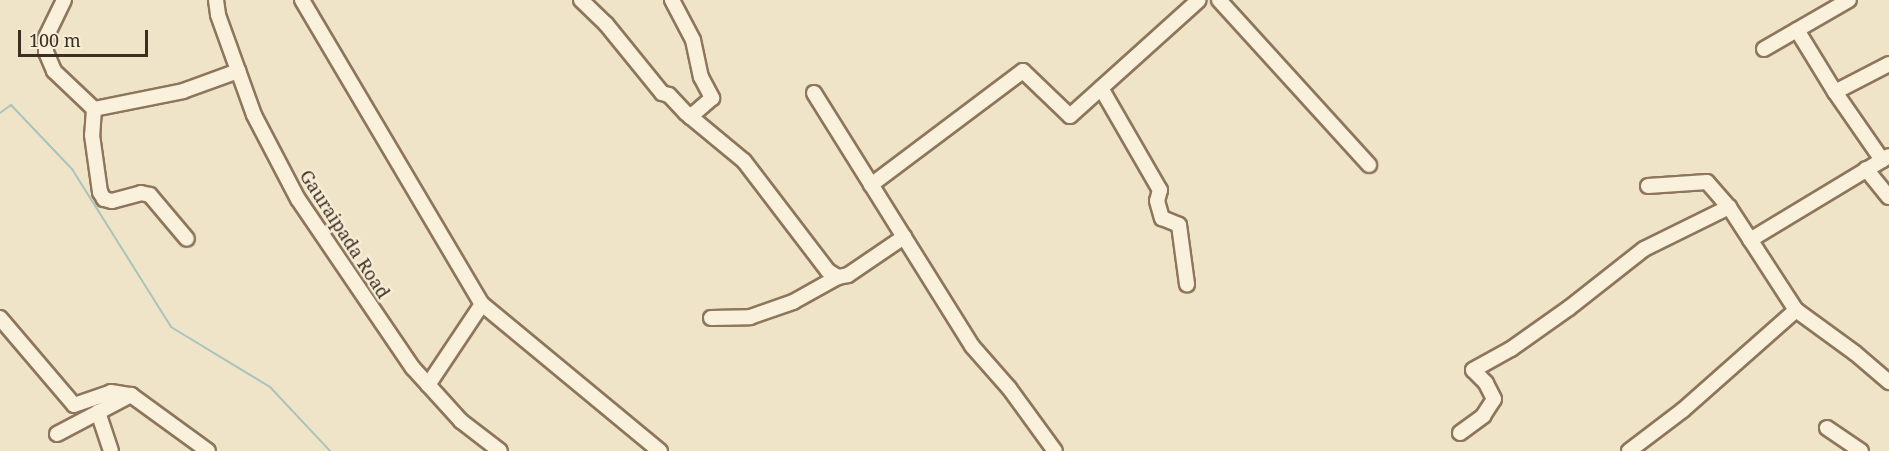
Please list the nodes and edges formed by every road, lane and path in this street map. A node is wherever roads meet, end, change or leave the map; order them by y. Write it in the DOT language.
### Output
graph roads {
  1 [pos="64,0"];
  2 [pos="216,0"];
  3 [pos="302,0"];
  4 [pos="581,0"];
  5 [pos="672,0"];
  6 [pos="1199,0"];
  7 [pos="1219,0"];
  8 [pos="1849,0"];
  9 [pos="1797,30"];
  10 [pos="1764,49"];
  11 [pos="1889,63"];
  12 [pos="238,71"];
  13 [pos="1101,88"];
  14 [pos="1835,92"];
  15 [pos="814,93"];
  16 [pos="94,109"];
  17 [pos="690,117"];
  18 [pos="1885,158"];
  19 [pos="1369,165"];
  20 [pos="1866,169"];
  21 [pos="871,185"];
  22 [pos="1648,186"];
  23 [pos="1889,197"];
  24 [pos="1729,207"];
  25 [pos="904,237"];
  26 [pos="187,239"];
  27 [pos="1750,240"];
  28 [pos="838,277"];
  29 [pos="1186,284"];
  30 [pos="482,304"];
  31 [pos="1796,310"];
  32 [pos="0,318"];
  33 [pos="711,318"];
  34 [pos="1889,382"];
  35 [pos="428,385"];
  36 [pos="131,395"];
  37 [pos="98,412"];
  38 [pos="1827,428"];
  39 [pos="1460,433"];
  40 [pos="57,434"];
  41 [pos="111,451"];
  42 [pos="208,451"];
  43 [pos="500,451"];
  44 [pos="660,451"];
  45 [pos="1055,451"];
  46 [pos="1629,451"];
  47 [pos="1861,451"];
  1 -- 16 [label="street"];
  2 -- 12 [label="street, Gauraipada Road"];
  3 -- 30 [label="street"];
  4 -- 17 [label="street"];
  5 -- 17 [label="street"];
  6 -- 13 [label="street"];
  7 -- 19 [label="street"];
  8 -- 9 [label="street"];
  9 -- 10 [label="street"];
  9 -- 14 [label="street"];
  11 -- 14 [label="street"];
  12 -- 16 [label="street"];
  12 -- 35 [label="street, Gauraipada Road"];
  13 -- 21 [label="street"];
  13 -- 29 [label="street"];
  14 -- 18 [label="street"];
  15 -- 21 [label="street"];
  16 -- 26 [label="street"];
  17 -- 28 [label="street"];
  18 -- 20 [label="street"];
  20 -- 23 [label="street"];
  20 -- 27 [label="street"];
  21 -- 25 [label="street"];
  22 -- 24 [label="street"];
  24 -- 27 [label="street"];
  24 -- 39 [label="street"];
  25 -- 28 [label="street"];
  25 -- 45 [label="street"];
  27 -- 31 [label="street"];
  28 -- 33 [label="street"];
  30 -- 35 [label="street"];
  30 -- 44 [label="street"];
  31 -- 34 [label="street"];
  31 -- 46 [label="street"];
  32 -- 36 [label="street"];
  35 -- 43 [label="street, Gauraipada Road"];
  36 -- 37 [label="street"];
  36 -- 42 [label="street"];
  37 -- 40 [label="street"];
  37 -- 41 [label="street"];
  38 -- 47 [label="street"];
}
